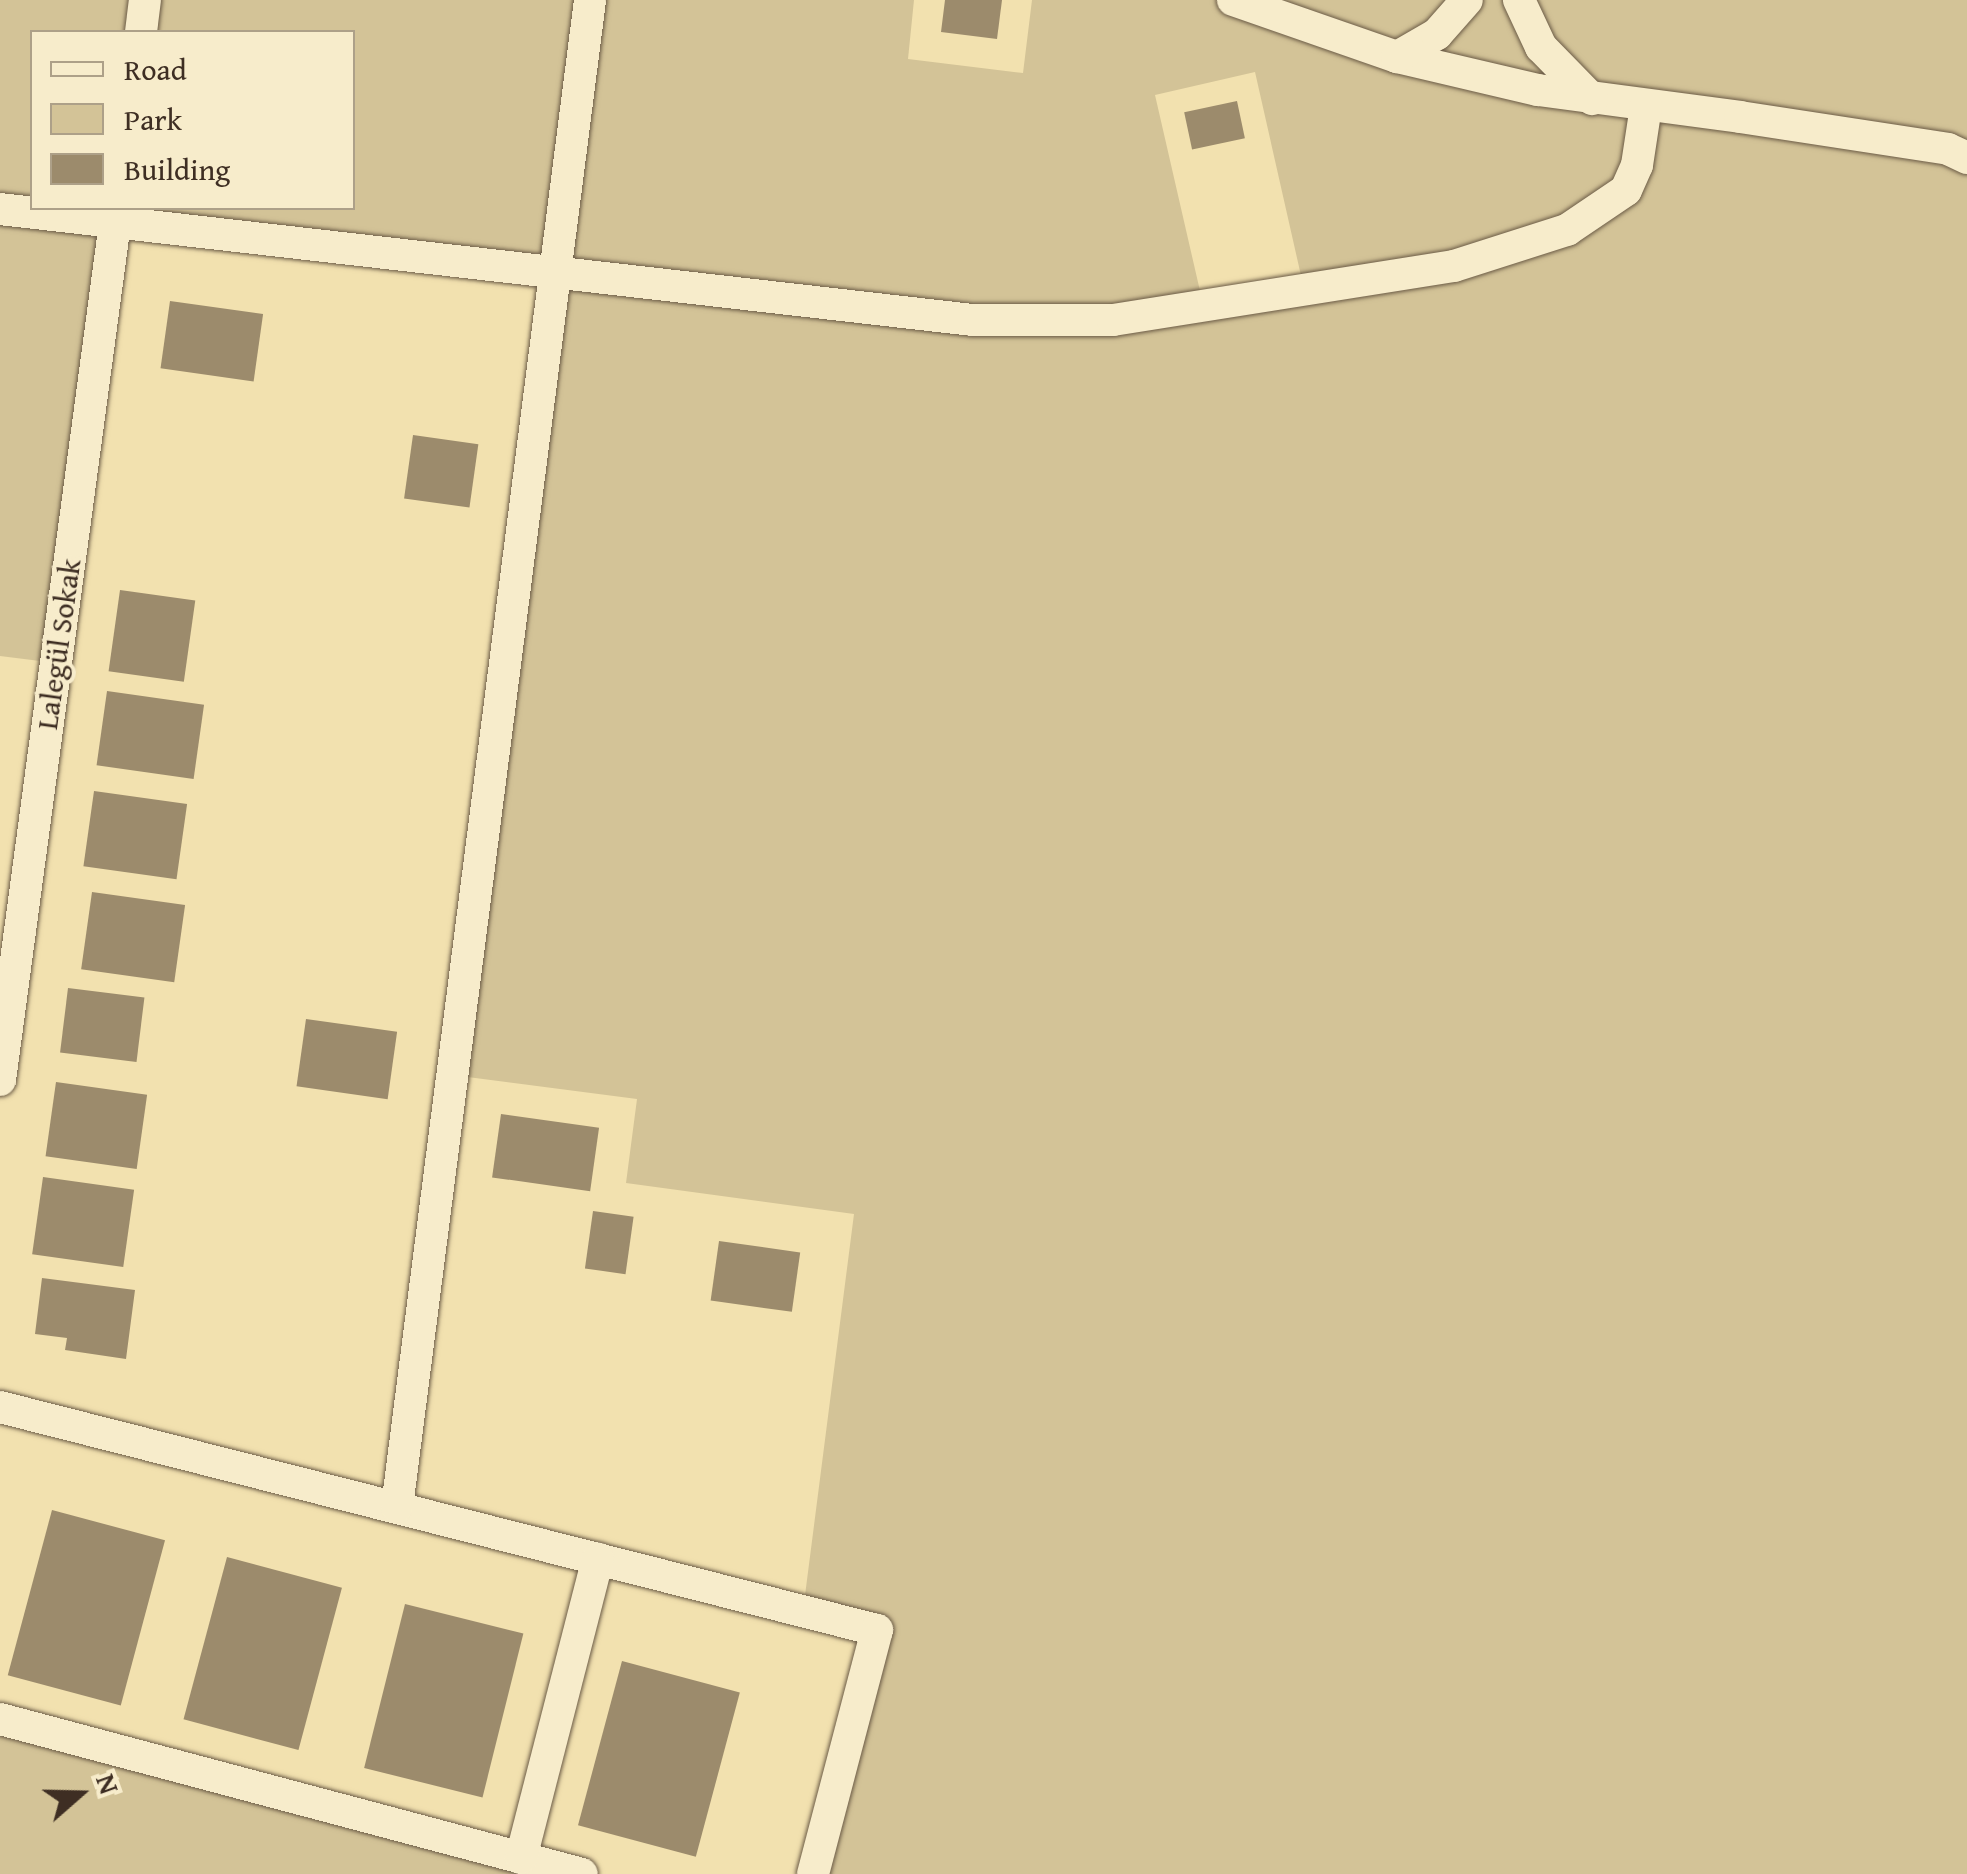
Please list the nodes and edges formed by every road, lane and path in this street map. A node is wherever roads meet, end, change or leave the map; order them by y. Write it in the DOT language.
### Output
graph roads {
  1 [pos="145,0"];
  2 [pos="590,0"];
  3 [pos="1233,0"];
  4 [pos="1467,0"];
  5 [pos="1519,0"];
  6 [pos="141,30"];
  7 [pos="1398,57"];
  8 [pos="1594,101"];
  9 [pos="1646,106"];
  10 [pos="1967,158"];
  11 [pos="0,209"];
  12 [pos="116,215"];
  13 [pos="554,275"];
  14 [pos="0,1080"];
  15 [pos="0,1407"];
  16 [pos="397,1508"];
  17 [pos="598,1558"];
  18 [pos="0,1719"];
  19 [pos="521,1858"];
  20 [pos="582,1874"];
  21 [pos="813,1874"];
  1 -- 6 [label="street"];
  2 -- 13 [label="street"];
  3 -- 7 [label="street"];
  4 -- 7 [label="street"];
  5 -- 8 [label="street"];
  7 -- 8 [label="street"];
  8 -- 9 [label="street"];
  9 -- 10 [label="street"];
  9 -- 13 [label="street"];
  11 -- 12 [label="street"];
  12 -- 13 [label="street"];
  12 -- 14 [label="street, Lalegül Sokak"];
  13 -- 16 [label="street"];
  15 -- 16 [label="street"];
  16 -- 17 [label="street"];
  17 -- 19 [label="street"];
  17 -- 21 [label="street"];
  18 -- 19 [label="street"];
  19 -- 20 [label="street"];
}
